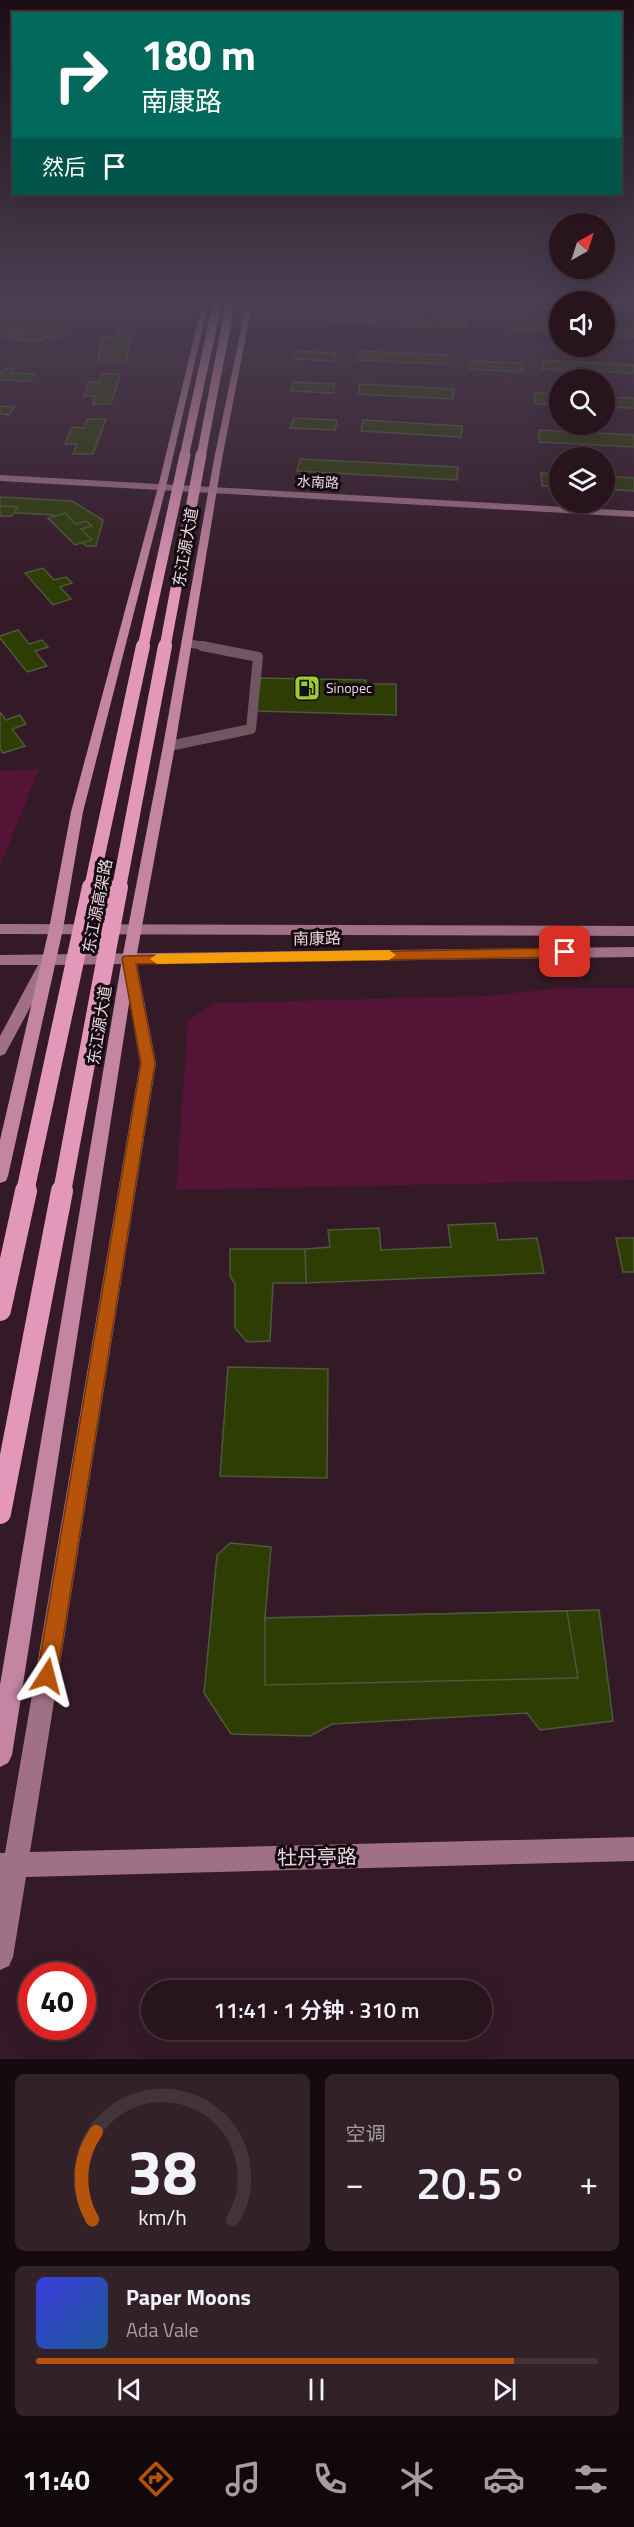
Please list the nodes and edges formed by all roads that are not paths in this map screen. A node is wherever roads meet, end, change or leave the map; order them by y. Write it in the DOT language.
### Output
graph roads {
  1 [pos="182,401"];
  2 [pos="196,401"];
  3 [pos="212,401"];
  4 [pos="230,401"];
  5 [pos="0,478"];
  6 [pos="162,487"];
  7 [pos="213,490"];
  8 [pos="634,514"];
  9 [pos="187,643"];
  10 [pos="169,746"];
  11 [pos="0,929"];
  12 [pos="56,929"];
  13 [pos="134,929"];
  14 [pos="634,931"];
  15 [pos="634,951"];
  16 [pos="129,959"];
  17 [pos="0,960"];
  18 [pos="48,960"];
  19 [pos="0,1050"];
  20 [pos="0,1176"];
  21 [pos="0,1310"];
  22 [pos="0,1513"];
  23 [pos="0,1755"];
  24 [pos="634,1849"];
  25 [pos="8,1865"];
  26 [pos="0,1957"];
  1 -- 6 [label="main road"];
  2 -- 21 [label="highway, 东江源高架路, bridge"];
  3 -- 22 [label="highway, 东江源高架路, bridge"];
  4 -- 7 [label="main road, 东江源大道"];
  5 -- 6 [label="street, 水南路"];
  6 -- 7 [label="street, 水南路"];
  6 -- 12 [label="main road"];
  7 -- 8 [label="street, 水南路"];
  7 -- 9 [label="main road, 东江源大道"];
  9 -- 10 [label="main road, 东江源大道"];
  9 -- 10 [label="lane"];
  10 -- 13 [label="main road, 东江源大道"];
  11 -- 12 [label="street, 南康路"];
  12 -- 13 [label="street, 南康路"];
  12 -- 18 [label="main road"];
  13 -- 14 [label="street, 南康路"];
  13 -- 16 [label="main road, 东江源大道"];
  15 -- 16 [label="street, 南康路"];
  16 -- 18 [label="street, 南康路"];
  16 -- 23 [label="main road, 东江源大道"];
  16 -- 25 [label="street"];
  17 -- 18 [label="street, 南康路"];
  18 -- 19 [label="street"];
  18 -- 20 [label="main road"];
  24 -- 25 [label="street, 牡丹亭路"];
  25 -- 26 [label="street"];
}
